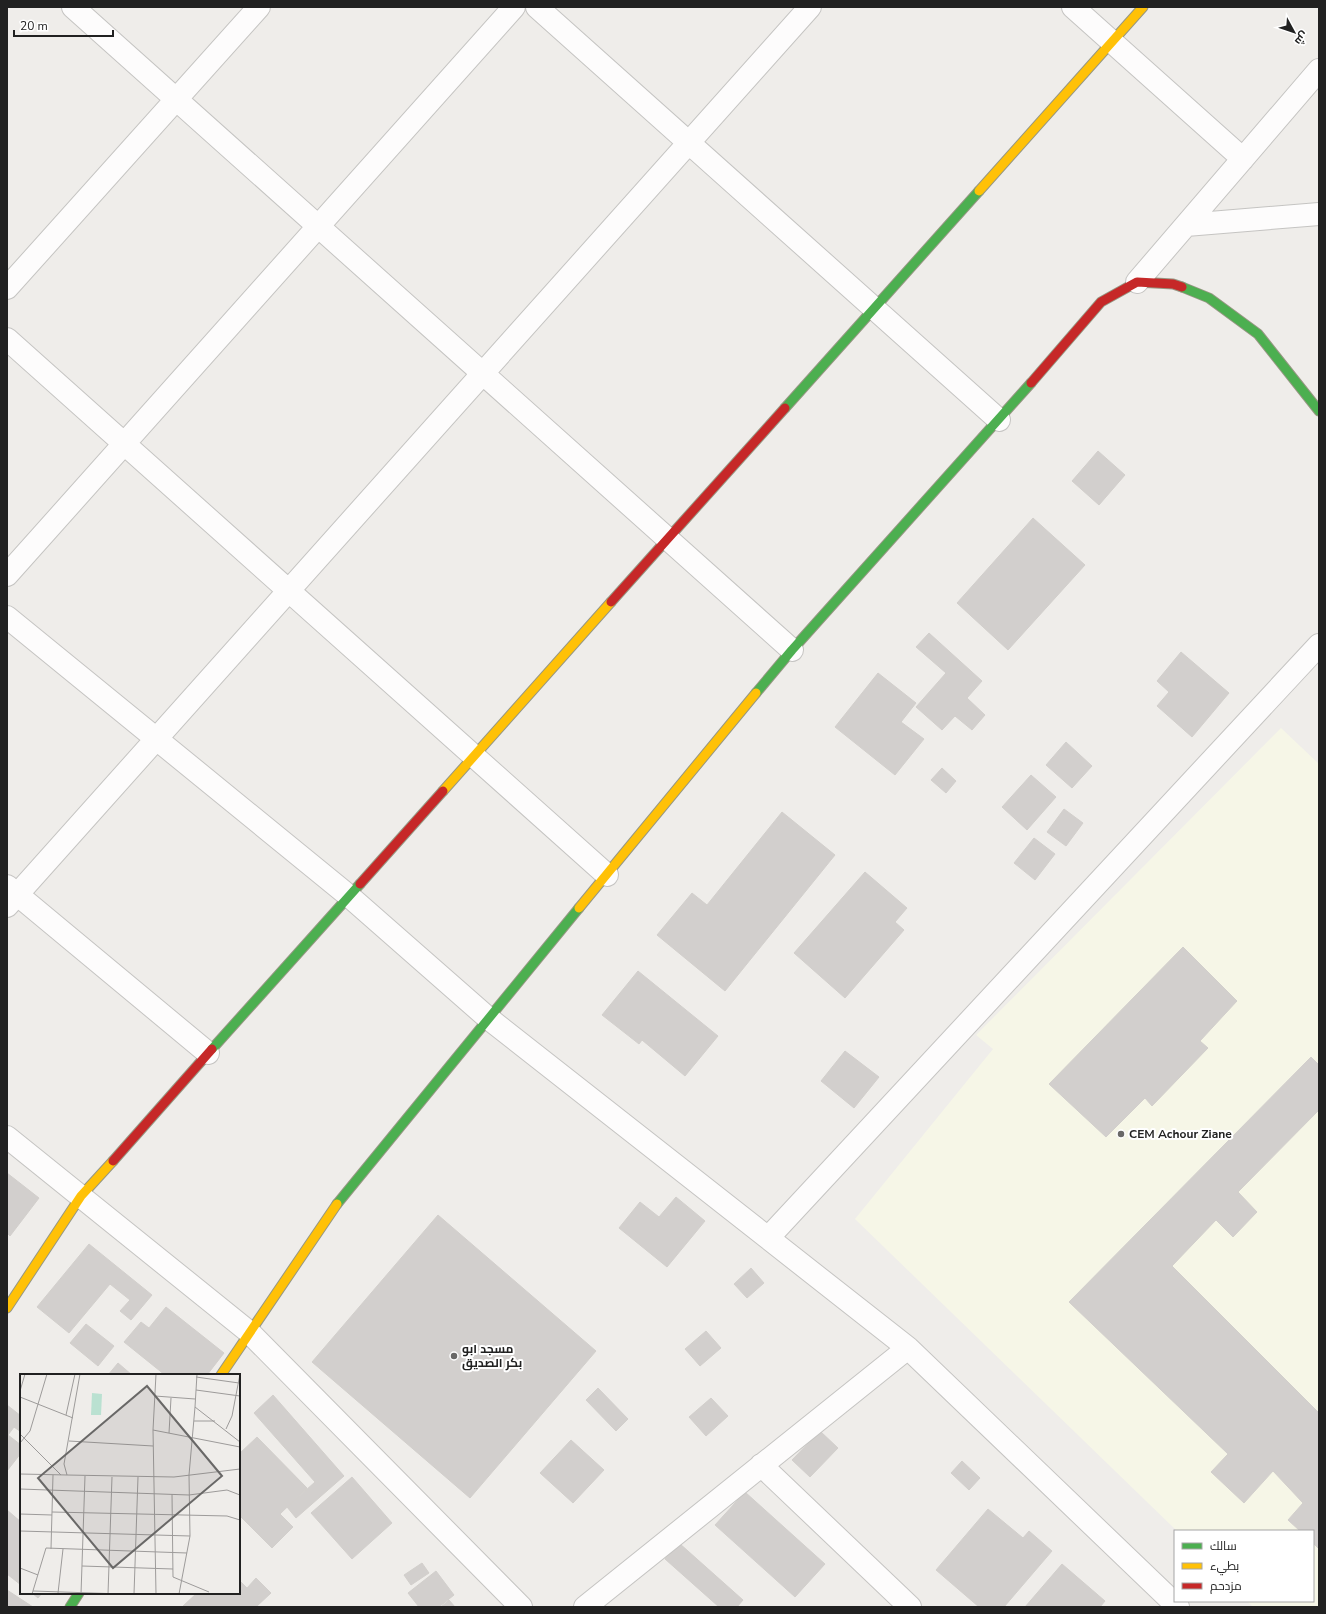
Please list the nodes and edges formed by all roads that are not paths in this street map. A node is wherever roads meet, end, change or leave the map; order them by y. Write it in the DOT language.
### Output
graph roads {
  1 [pos="73,7"];
  2 [pos="259,7"];
  3 [pos="514,7"];
  4 [pos="537,7"];
  5 [pos="810,7"];
  6 [pos="1073,7"];
  7 [pos="1144,7"];
  8 [pos="1112,42"];
  9 [pos="1319,70"];
  10 [pos="176,99"];
  11 [pos="689,143"];
  12 [pos="1243,159"];
  13 [pos="1319,214"];
  14 [pos="1186,225"];
  15 [pos="318,227"];
  16 [pos="1137,282"];
  17 [pos="7,288"];
  18 [pos="874,308"];
  19 [pos="7,338"];
  20 [pos="483,374"];
  21 [pos="1319,411"];
  22 [pos="999,420"];
  23 [pos="124,443"];
  24 [pos="668,539"];
  25 [pos="7,575"];
  26 [pos="289,590"];
  27 [pos="7,617"];
  28 [pos="1319,645"];
  29 [pos="792,650"];
  30 [pos="156,738"];
  31 [pos="474,756"];
  32 [pos="607,875"];
  33 [pos="10,896"];
  34 [pos="349,896"];
  35 [pos="488,1018"];
  36 [pos="208,1053"];
  37 [pos="7,1137"];
  38 [pos="81,1196"];
  39 [pos="768,1238"];
  40 [pos="7,1308"];
  41 [pos="249,1332"];
  42 [pos="908,1348"];
  43 [pos="222,1374"];
  44 [pos="761,1466"];
  45 [pos="78,1594"];
  46 [pos="70,1607"];
  47 [pos="521,1607"];
  48 [pos="584,1607"];
  49 [pos="910,1607"];
  50 [pos="1178,1607"];
  1 -- 10 [label="street"];
  2 -- 10 [label="street"];
  3 -- 15 [label="street"];
  4 -- 11 [label="street"];
  5 -- 11 [label="street"];
  6 -- 8 [label="street"];
  7 -- 8 [label="street"];
  8 -- 12 [label="street"];
  8 -- 18 [label="street"];
  9 -- 12 [label="street"];
  10 -- 15 [label="street"];
  10 -- 17 [label="street"];
  11 -- 18 [label="street"];
  11 -- 20 [label="street"];
  12 -- 14 [label="street"];
  13 -- 14 [label="street"];
  14 -- 16 [label="street"];
  15 -- 20 [label="street"];
  15 -- 23 [label="street"];
  16 -- 21 [label="street"];
  16 -- 22 [label="street"];
  18 -- 22 [label="street"];
  18 -- 24 [label="street"];
  19 -- 23 [label="street"];
  20 -- 24 [label="street"];
  20 -- 26 [label="street"];
  22 -- 29 [label="street"];
  23 -- 25 [label="street"];
  23 -- 26 [label="street"];
  24 -- 29 [label="street"];
  24 -- 31 [label="street"];
  26 -- 30 [label="street"];
  26 -- 31 [label="street"];
  27 -- 30 [label="street"];
  28 -- 39 [label="street"];
  29 -- 32 [label="street"];
  30 -- 33 [label="street"];
  30 -- 34 [label="street"];
  31 -- 32 [label="street"];
  31 -- 34 [label="street"];
  32 -- 35 [label="street"];
  33 -- 36 [label="street"];
  34 -- 35 [label="street"];
  34 -- 36 [label="street"];
  35 -- 39 [label="street"];
  35 -- 41 [label="street"];
  36 -- 38 [label="street"];
  37 -- 38 [label="street"];
  38 -- 40 [label="street"];
  38 -- 41 [label="street"];
  39 -- 42 [label="street"];
  41 -- 43 [label="street"];
  41 -- 47 [label="street"];
  42 -- 44 [label="street"];
  42 -- 50 [label="street"];
  44 -- 48 [label="street"];
  44 -- 49 [label="street"];
  45 -- 46 [label="street"];
}
